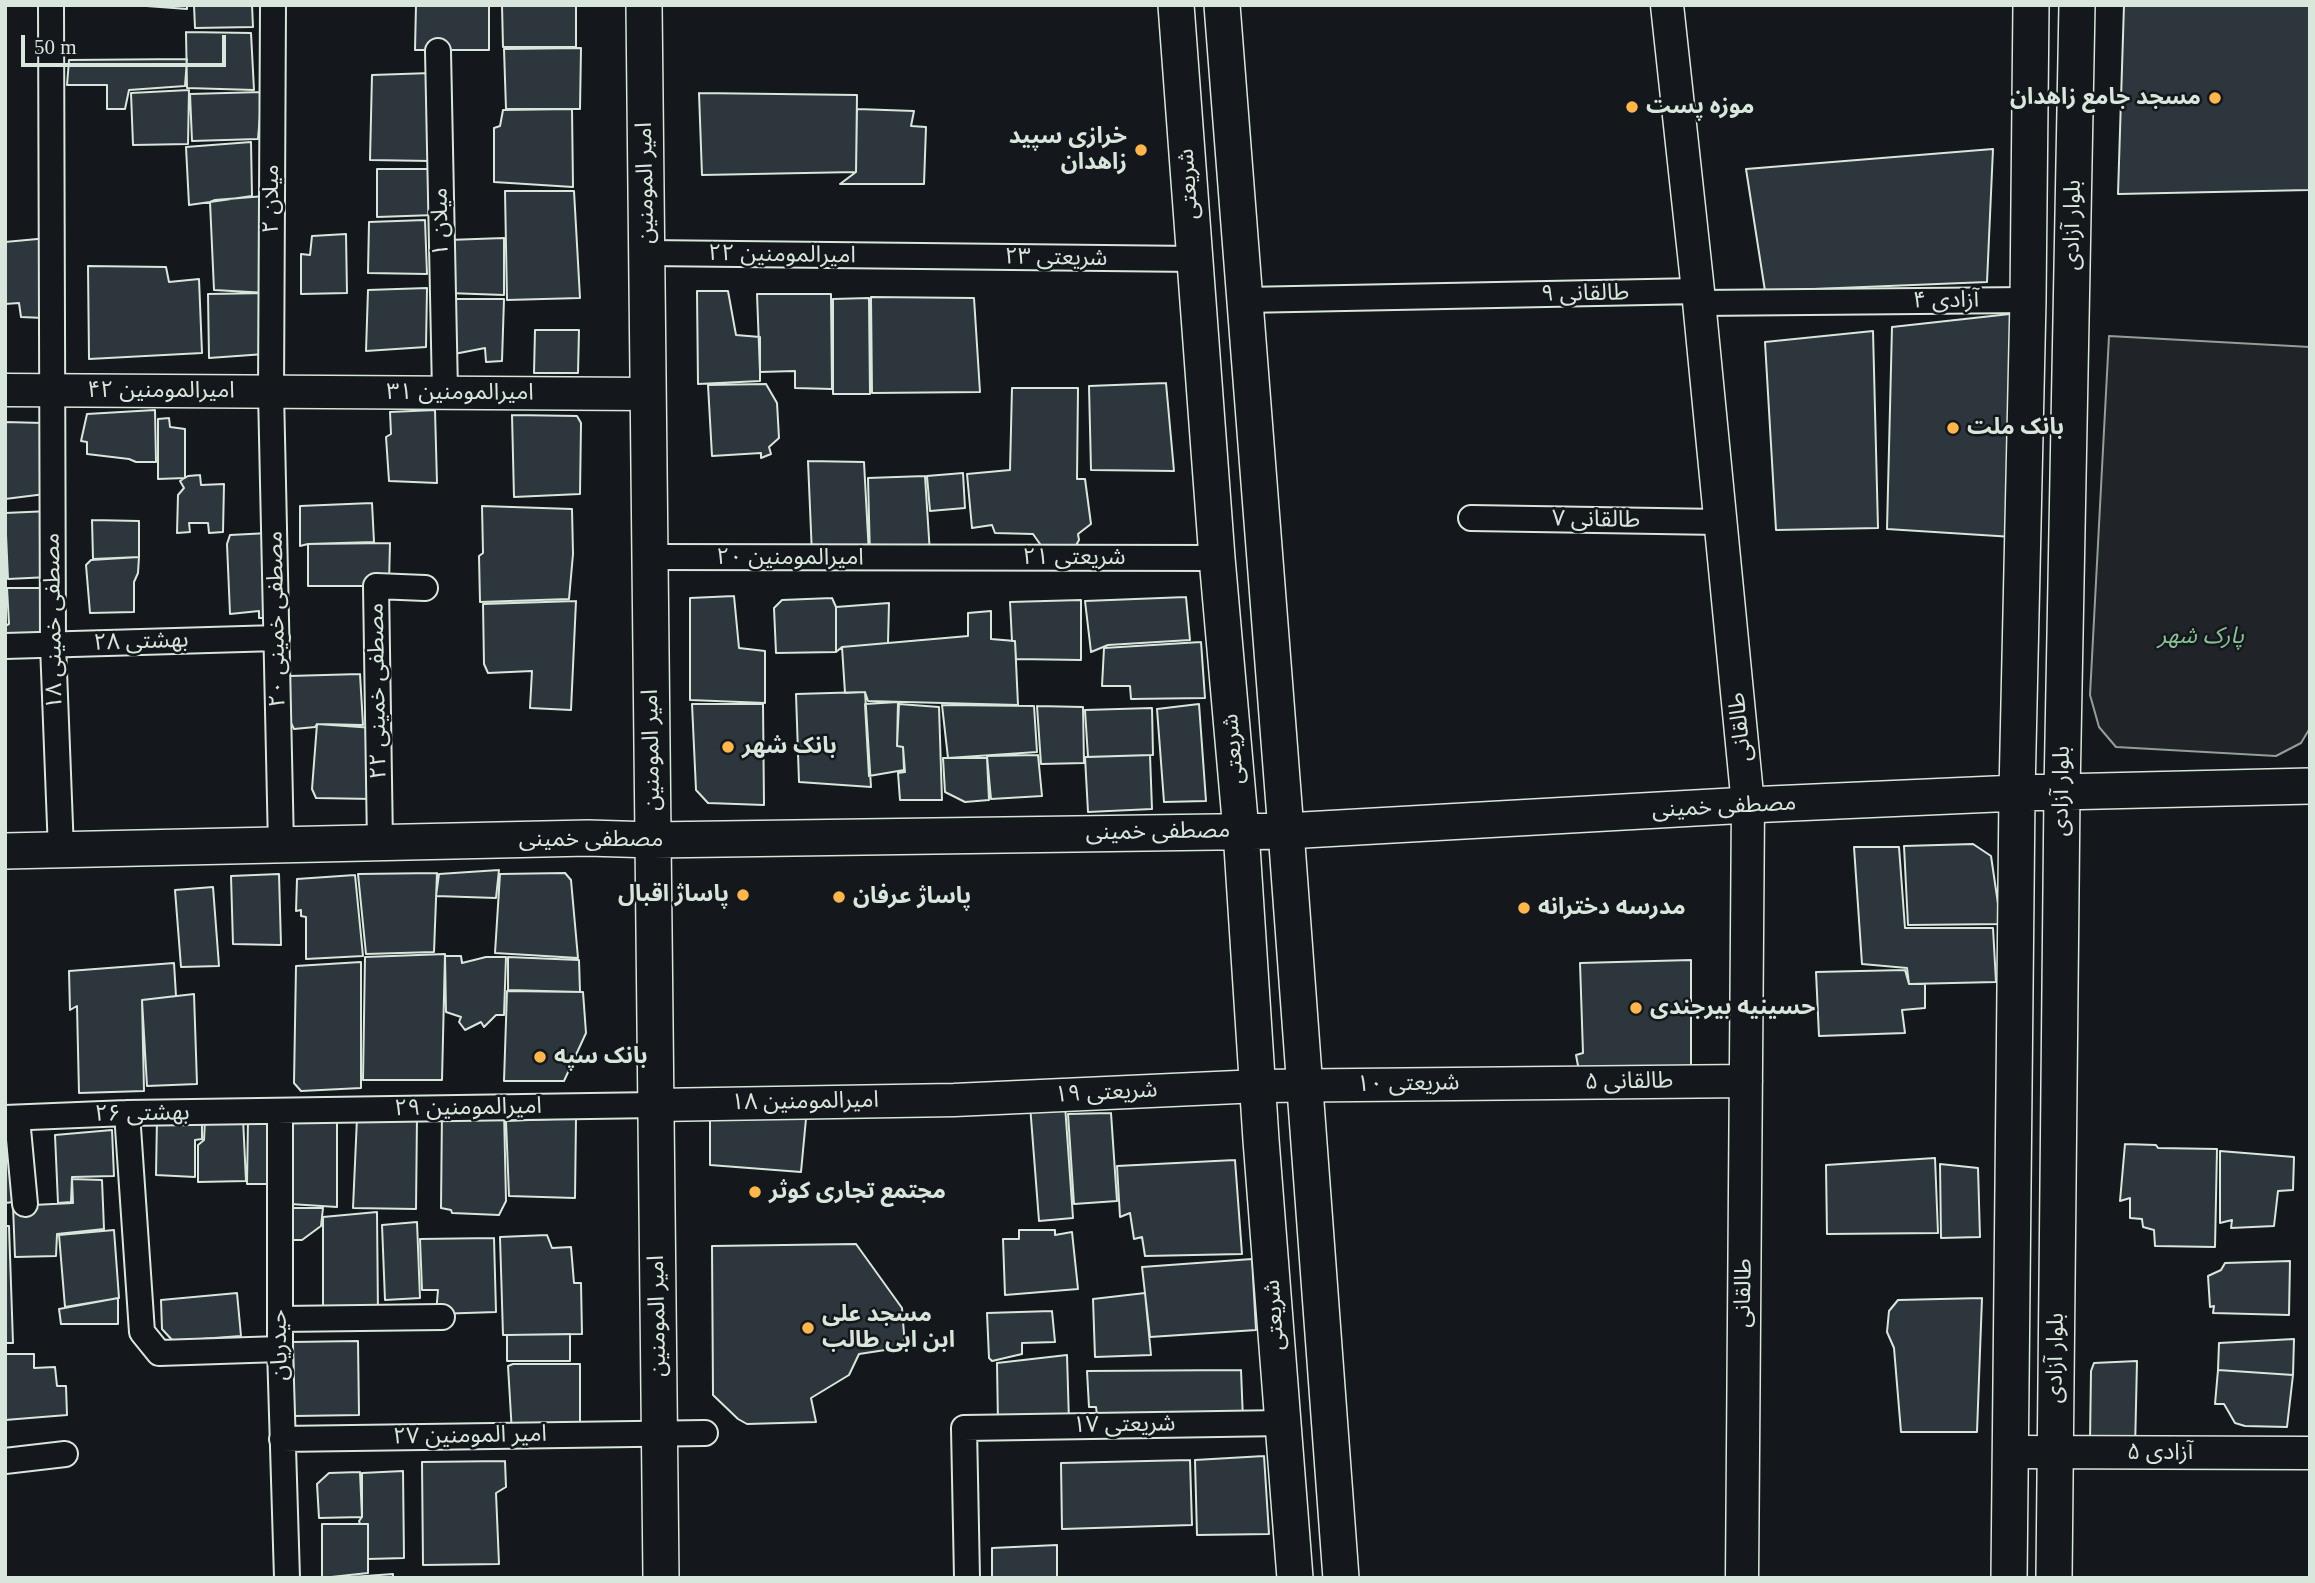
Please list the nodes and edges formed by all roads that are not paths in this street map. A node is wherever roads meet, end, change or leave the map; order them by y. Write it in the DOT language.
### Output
graph roads {
  1 [pos="51,5"];
  2 [pos="273,5"];
  3 [pos="644,5"];
  4 [pos="1176,5"];
  5 [pos="1222,5"];
  6 [pos="1667,5"];
  7 [pos="2031,5"];
  8 [pos="2077,5"];
  9 [pos="438,51"];
  10 [pos="647,253"];
  11 [pos="918,256"];
  12 [pos="1195,259"];
  13 [pos="1698,297"];
  14 [pos="1244,300"];
  15 [pos="2028,300"];
  16 [pos="1863,302"];
  17 [pos="5,390"];
  18 [pos="51,391"];
  19 [pos="271,392"];
  20 [pos="445,393"];
  21 [pos="648,394"];
  22 [pos="1471,518"];
  23 [pos="1720,523"];
  24 [pos="650,557"];
  25 [pos="931,558"];
  26 [pos="1217,558"];
  27 [pos="425,588"];
  28 [pos="277,638"];
  29 [pos="53,645"];
  30 [pos="5,646"];
  31 [pos="2310,786"];
  32 [pos="2062,792"];
  33 [pos="2017,793"];
  34 [pos="1748,805"];
  35 [pos="1241,831"];
  36 [pos="1286,831"];
  37 [pos="653,840"];
  38 [pos="380,844"];
  39 [pos="281,846"];
  40 [pos="5,851"];
  41 [pos="61,851"];
  42 [pos="1746,1081"];
  43 [pos="1512,1083"];
  44 [pos="1305,1085"];
  45 [pos="1259,1086"];
  46 [pos="954,1100"];
  47 [pos="656,1105"];
  48 [pos="279,1111"];
  49 [pos="127,1113"];
  50 [pos="11,1118"];
  51 [pos="25,1204"];
  52 [pos="442,1317"];
  53 [pos="280,1319"];
  54 [pos="280,1349"];
  55 [pos="1283,1423"];
  56 [pos="705,1433"];
  57 [pos="659,1434"];
  58 [pos="282,1439"];
  59 [pos="2010,1452"];
  60 [pos="2055,1452"];
  61 [pos="65,1454"];
  62 [pos="2310,1454"];
  63 [pos="5,1461"];
  64 [pos="286,1578"];
  65 [pos="661,1578"];
  66 [pos="967,1578"];
  67 [pos="1295,1578"];
  68 [pos="1341,1578"];
  69 [pos="1742,1578"];
  70 [pos="2009,1578"];
  71 [pos="2054,1578"];
  1 -- 18 [label="street, مصطفی خمینی ۱۸"];
  2 -- 19 [label="street, میلان ۲"];
  3 -- 10 [label="main road, امیر المومنین"];
  4 -- 12 [label="main road, شریعتی"];
  5 -- 14 [label="main road, شریعتی"];
  6 -- 13 [label="street, طالقانی"];
  7 -- 15 [label="main road, بلوار آزادی"];
  8 -- 32 [label="main road, بلوار آزادی"];
  9 -- 20 [label="street, میلان ۱"];
  10 -- 11 [label="street, امیرالمومنین ۲۲"];
  10 -- 21 [label="main road, امیر المومنین"];
  11 -- 12 [label="street, شریعتی ۲۳"];
  12 -- 26 [label="main road, شریعتی"];
  13 -- 14 [label="street, طالقانی ۹"];
  13 -- 16 [label="street, طالقانی ۹"];
  13 -- 23 [label="street, طالقانی"];
  14 -- 36 [label="main road, شریعتی"];
  15 -- 16 [label="street, آزادی ۴"];
  15 -- 33 [label="main road, بلوار آزادی"];
  17 -- 18 [label="street, امیرالمومنین ۴۲"];
  18 -- 19 [label="street, امیرالمومنین ۴۲"];
  18 -- 29 [label="street, مصطفی خمینی ۱۸"];
  19 -- 20 [label="street, امیرالمومنین ۳۱"];
  19 -- 28 [label="street, مصطفی خمینی ۲۰"];
  20 -- 21 [label="street, امیرالمومنین ۳۱"];
  21 -- 24 [label="main road, امیر المومنین"];
  22 -- 23 [label="street, طالقانی ۷"];
  23 -- 34 [label="street, طالقانی"];
  24 -- 25 [label="street, امیرالمومنین ۲۰"];
  24 -- 37 [label="main road, امیر المومنین"];
  25 -- 26 [label="street, شریعتی ۲۱"];
  26 -- 35 [label="main road, شریعتی"];
  27 -- 38 [label="street, مصطفی خمینی ۲۲"];
  28 -- 29 [label="street, بهشتی ۲۸"];
  28 -- 39 [label="street, مصطفی خمینی ۲۰"];
  29 -- 30 [label="street, بهشتی ۲۸"];
  29 -- 41 [label="street, مصطفی خمینی ۱۸"];
  31 -- 32 [label="main road, مصطفی خمینی"];
  32 -- 33 [label="main road, مصطفی خمینی"];
  32 -- 60 [label="main road, بلوار آزادی"];
  33 -- 34 [label="main road, مصطفی خمینی"];
  33 -- 59 [label="main road, بلوار آزادی"];
  34 -- 36 [label="main road, مصطفی خمینی"];
  34 -- 42 [label="street, طالقانی"];
  35 -- 36 [label="main road, مصطفی خمینی"];
  35 -- 37 [label="main road, مصطفی خمینی"];
  35 -- 45 [label="main road, شریعتی"];
  36 -- 44 [label="main road, شریعتی"];
  37 -- 38 [label="main road, مصطفی خمینی"];
  37 -- 47 [label="main road, امیر المومنین"];
  38 -- 39 [label="main road, مصطفی خمینی"];
  39 -- 41 [label="main road, مصطفی خمینی"];
  40 -- 41 [label="main road, مصطفی خمینی"];
  42 -- 43 [label="street, طالقانی ۵"];
  42 -- 69 [label="street, طالقانی"];
  43 -- 44 [label="street, شریعتی ۱۰"];
  44 -- 45 [label="street, شریعتی ۱۰"];
  44 -- 68 [label="main road, شریعتی"];
  45 -- 46 [label="street, شریعتی ۱۹"];
  45 -- 55 [label="main road, شریعتی"];
  46 -- 47 [label="street, امیرالمومنین ۱۸"];
  47 -- 48 [label="street, امیرالمومنین ۲۹"];
  47 -- 57 [label="main road, امیر المومنین"];
  48 -- 49 [label="street, بهشتی ۲۶"];
  48 -- 53 [label="street, حیدریان"];
  49 -- 50 [label="street, بهشتی ۲۶"];
  49 -- 54 [label="street"];
  50 -- 51 [label="street"];
  52 -- 53 [label="street"];
  53 -- 54 [label="street, حیدریان"];
  54 -- 58 [label="street, حیدریان"];
  55 -- 66 [label="street, شریعتی ۱۷"];
  55 -- 67 [label="main road, شریعتی"];
  56 -- 57 [label="street, امیر المومنین ۲۷"];
  57 -- 58 [label="street, امیر المومنین ۲۷"];
  57 -- 65 [label="main road, امیر المومنین"];
  58 -- 64 [label="street, حیدریان"];
  59 -- 60 [label="street, آزادی ۵"];
  59 -- 70 [label="main road, بلوار آزادی"];
  60 -- 62 [label="street, آزادی ۵"];
  60 -- 71 [label="main road, بلوار آزادی"];
  61 -- 63 [label="street"];
}
